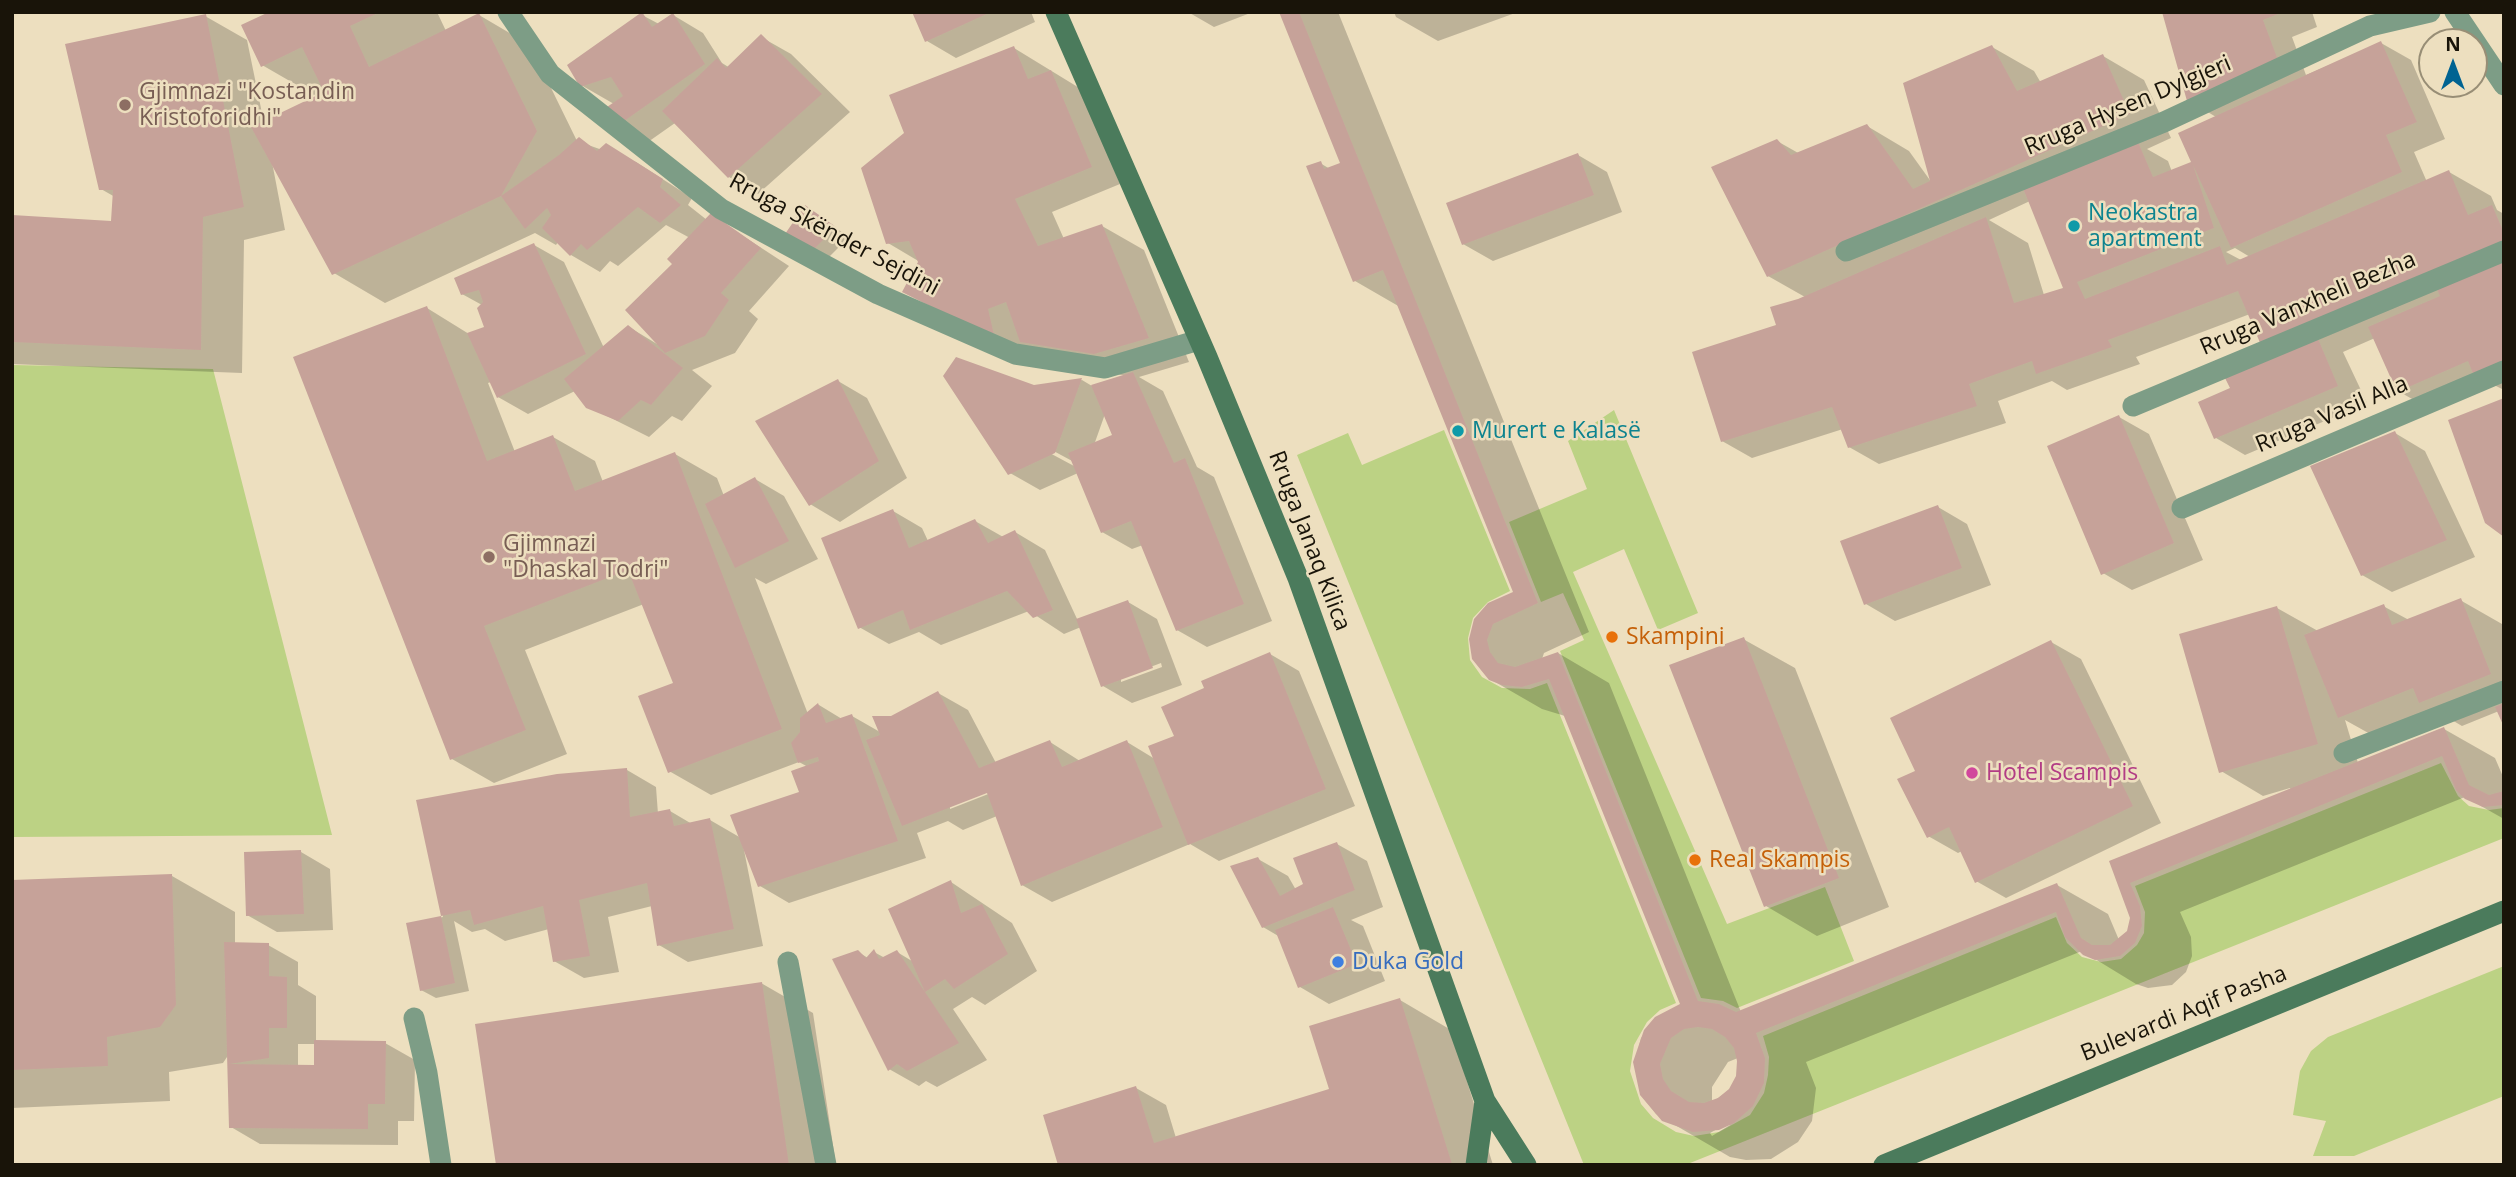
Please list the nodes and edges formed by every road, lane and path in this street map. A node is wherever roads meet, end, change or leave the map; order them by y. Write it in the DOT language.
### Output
graph roads {
  1 [pos="508,12"];
  2 [pos="1056,12"];
  3 [pos="2353,12"];
  4 [pos="2430,12"];
  5 [pos="2455,12"];
  6 [pos="2370,26"];
  7 [pos="2504,85"];
  8 [pos="1846,251"];
  9 [pos="2504,251"];
  10 [pos="1199,340"];
  11 [pos="2504,371"];
  12 [pos="2133,406"];
  13 [pos="2182,508"];
  14 [pos="2504,691"];
  15 [pos="2344,753"];
  16 [pos="2504,911"];
  17 [pos="788,962"];
  18 [pos="414,1018"];
  19 [pos="1485,1101"];
  20 [pos="441,1165"];
  21 [pos="826,1165"];
  22 [pos="1476,1165"];
  23 [pos="1525,1165"];
  24 [pos="1884,1165"];
  1 -- 10 [label="street, Rruga Skënder Sejdini"];
  2 -- 10 [label="street, Rruga Janaq Kilica"];
  3 -- 6 [label="street"];
  4 -- 6 [label="street, Rruga Hysen Dylgjeri"];
  5 -- 7 [label="street"];
  6 -- 8 [label="street, Rruga Hysen Dylgjeri"];
  9 -- 12 [label="street, Rruga Vanxheli Bezha"];
  10 -- 19 [label="street, Rruga Janaq Kilica"];
  11 -- 13 [label="street, Rruga Vasil Alla"];
  14 -- 15 [label="street"];
  16 -- 24 [label="street, Bulevardi Aqif Pasha"];
  17 -- 21 [label="street"];
  18 -- 20 [label="street"];
  19 -- 22 [label="street"];
  19 -- 23 [label="street, Rruga Janaq Kilica"];
}
